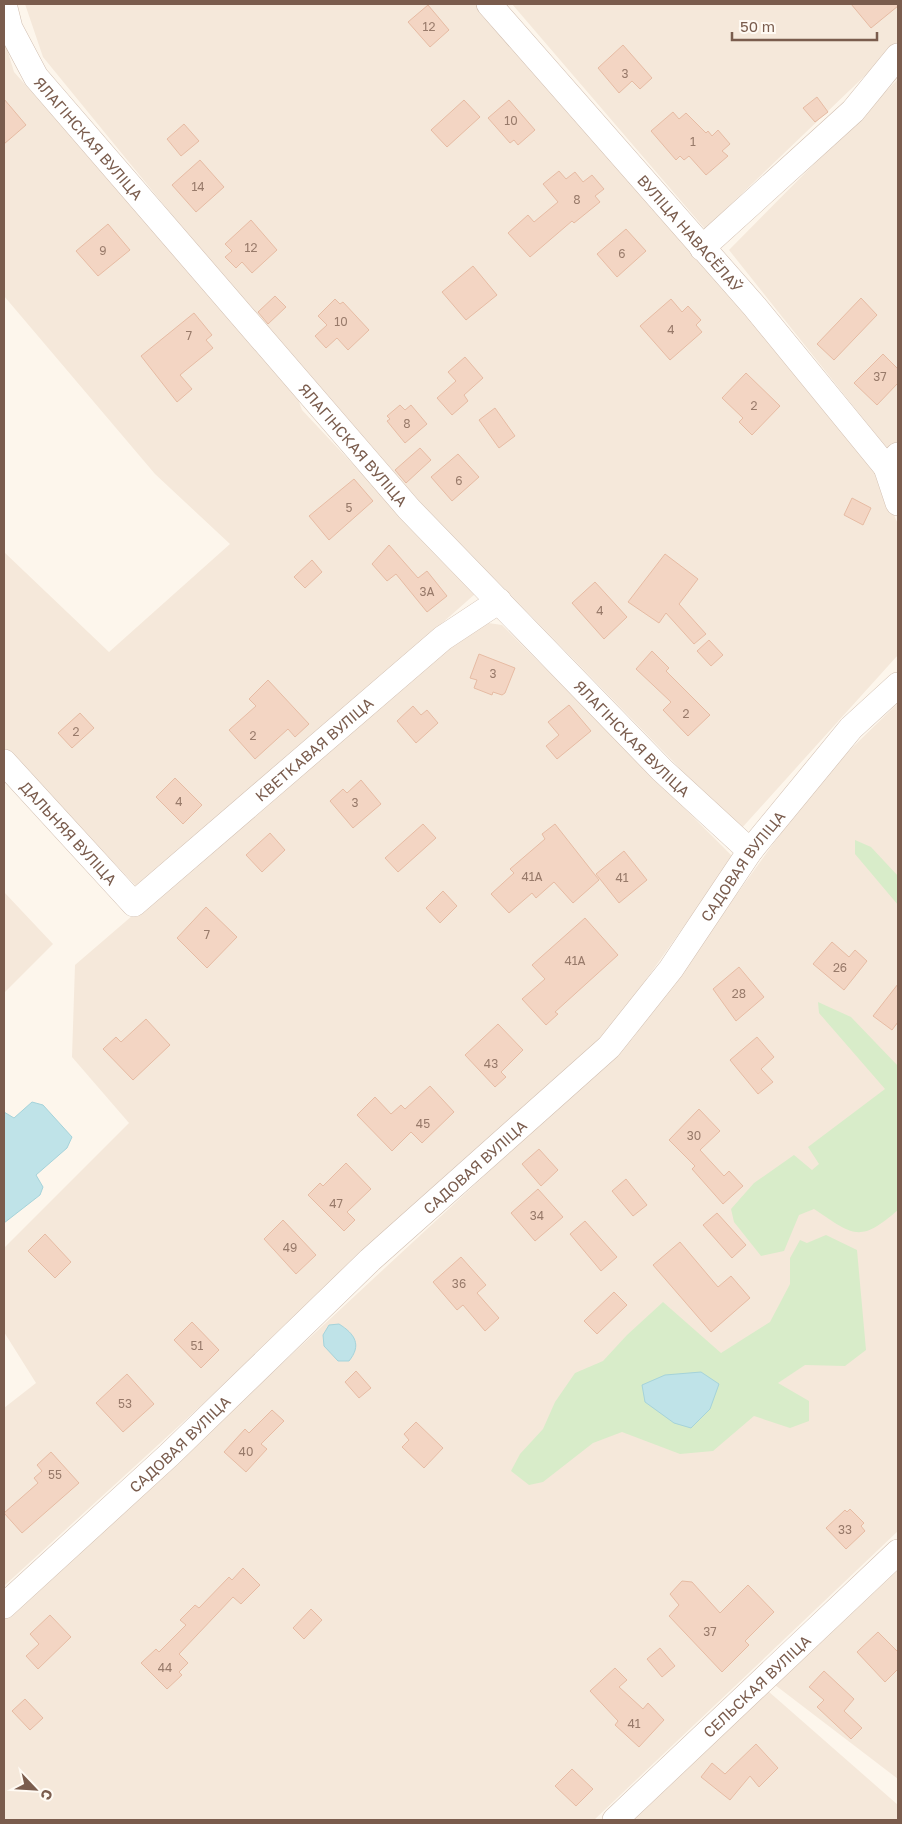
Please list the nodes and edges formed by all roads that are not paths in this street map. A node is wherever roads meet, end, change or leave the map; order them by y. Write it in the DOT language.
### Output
graph roads {
  1 [pos="4,4"];
  2 [pos="489,4"];
  3 [pos="898,56"];
  4 [pos="702,248"];
  5 [pos="892,461"];
  6 [pos="898,503"];
  7 [pos="499,601"];
  8 [pos="898,685"];
  9 [pos="4,762"];
  10 [pos="750,851"];
  11 [pos="134,904"];
  12 [pos="898,1552"];
  13 [pos="4,1606"];
  14 [pos="615,1820"];
  1 -- 7 [label="street, ЯЛАГІНСКАЯ ВУЛІЦА"];
  2 -- 4 [label="street, ВУЛІЦА НАВАСЁЛАЎ"];
  3 -- 4 [label="street"];
  4 -- 5 [label="street, ВУЛІЦА НАВАСЁЛАЎ"];
  5 -- 6 [label="street"];
  7 -- 10 [label="street, ЯЛАГІНСКАЯ ВУЛІЦА"];
  7 -- 11 [label="street, КВЕТКАВАЯ ВУЛІЦА"];
  8 -- 10 [label="street, САДОВАЯ ВУЛІЦА"];
  9 -- 11 [label="street, ДАЛЬНЯЯ ВУЛІЦА"];
  10 -- 13 [label="street, САДОВАЯ ВУЛІЦА"];
  12 -- 14 [label="street, СЕЛЬСКАЯ ВУЛІЦА"];
}
